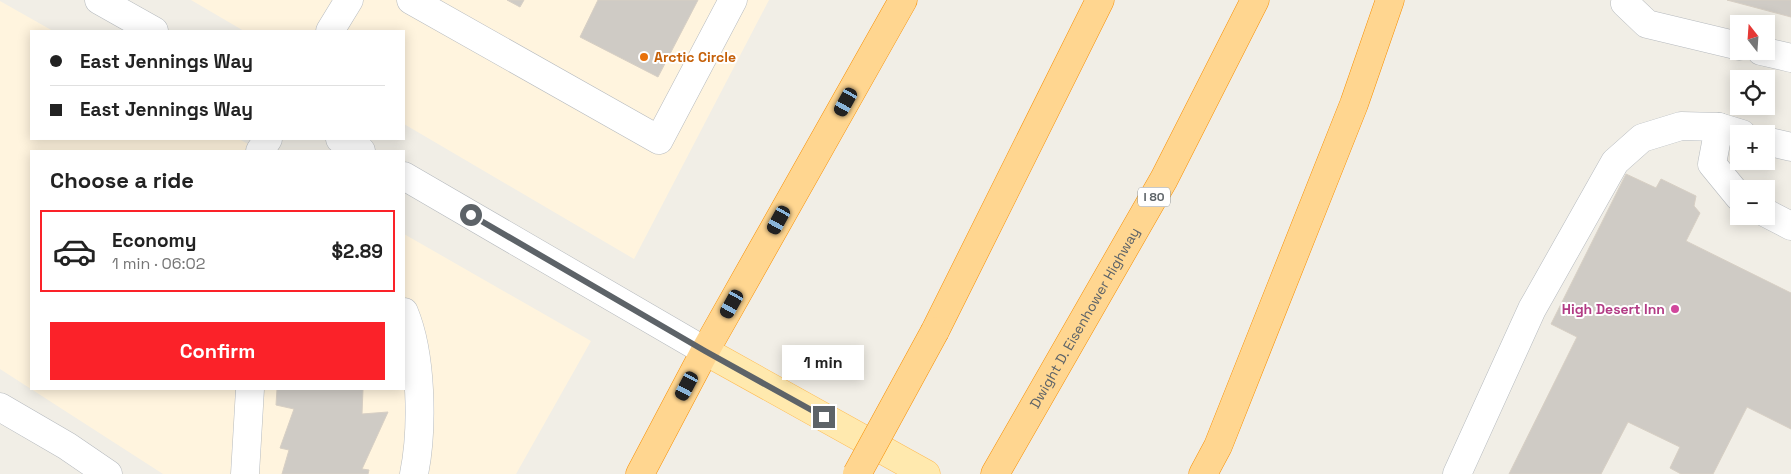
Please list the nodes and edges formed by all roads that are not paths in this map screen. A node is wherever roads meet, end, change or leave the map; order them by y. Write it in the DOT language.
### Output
graph roads {
  1 [pos="99,0"];
  2 [pos="348,0"];
  3 [pos="411,0"];
  4 [pos="733,0"];
  5 [pos="903,0"];
  6 [pos="1100,0"];
  7 [pos="1255,0"];
  8 [pos="1390,0"];
  9 [pos="1626,0"];
  10 [pos="152,30"];
  11 [pos="331,30"];
  12 [pos="1730,44"];
  13 [pos="1775,54"];
  14 [pos="1791,58"];
  15 [pos="1730,130"];
  16 [pos="342,140"];
  17 [pos="1775,143"];
  18 [pos="1791,147"];
  19 [pos="359,150"];
  20 [pos="405,177"];
  21 [pos="1730,186"];
  22 [pos="1775,218"];
  23 [pos="1791,226"];
  24 [pos="405,315"];
  25 [pos="705,351"];
  26 [pos="250,390"];
  27 [pos="0,408"];
  28 [pos="108,474"];
  29 [pos="244,474"];
  30 [pos="414,474"];
  31 [pos="640,474"];
  32 [pos="857,474"];
  33 [pos="926,474"];
  34 [pos="995,474"];
  35 [pos="1203,474"];
  36 [pos="1457,474"];
  1 -- 10 [label="street"];
  2 -- 11 [label="street"];
  3 -- 4 [label="street"];
  5 -- 25 [label="highway"];
  6 -- 32 [label="highway, bridge"];
  7 -- 34 [label="highway, Dwight D. Eisenhower Highway / I 80"];
  8 -- 35 [label="highway"];
  9 -- 12 [label="street"];
  13 -- 14 [label="street"];
  15 -- 21 [label="street"];
  15 -- 36 [label="street"];
  16 -- 19 [label="street"];
  17 -- 18 [label="street"];
  20 -- 25 [label="street"];
  22 -- 23 [label="street"];
  24 -- 30 [label="street"];
  25 -- 31 [label="highway"];
  25 -- 33 [label="main road"];
  26 -- 29 [label="street"];
  27 -- 28 [label="street"];
}
